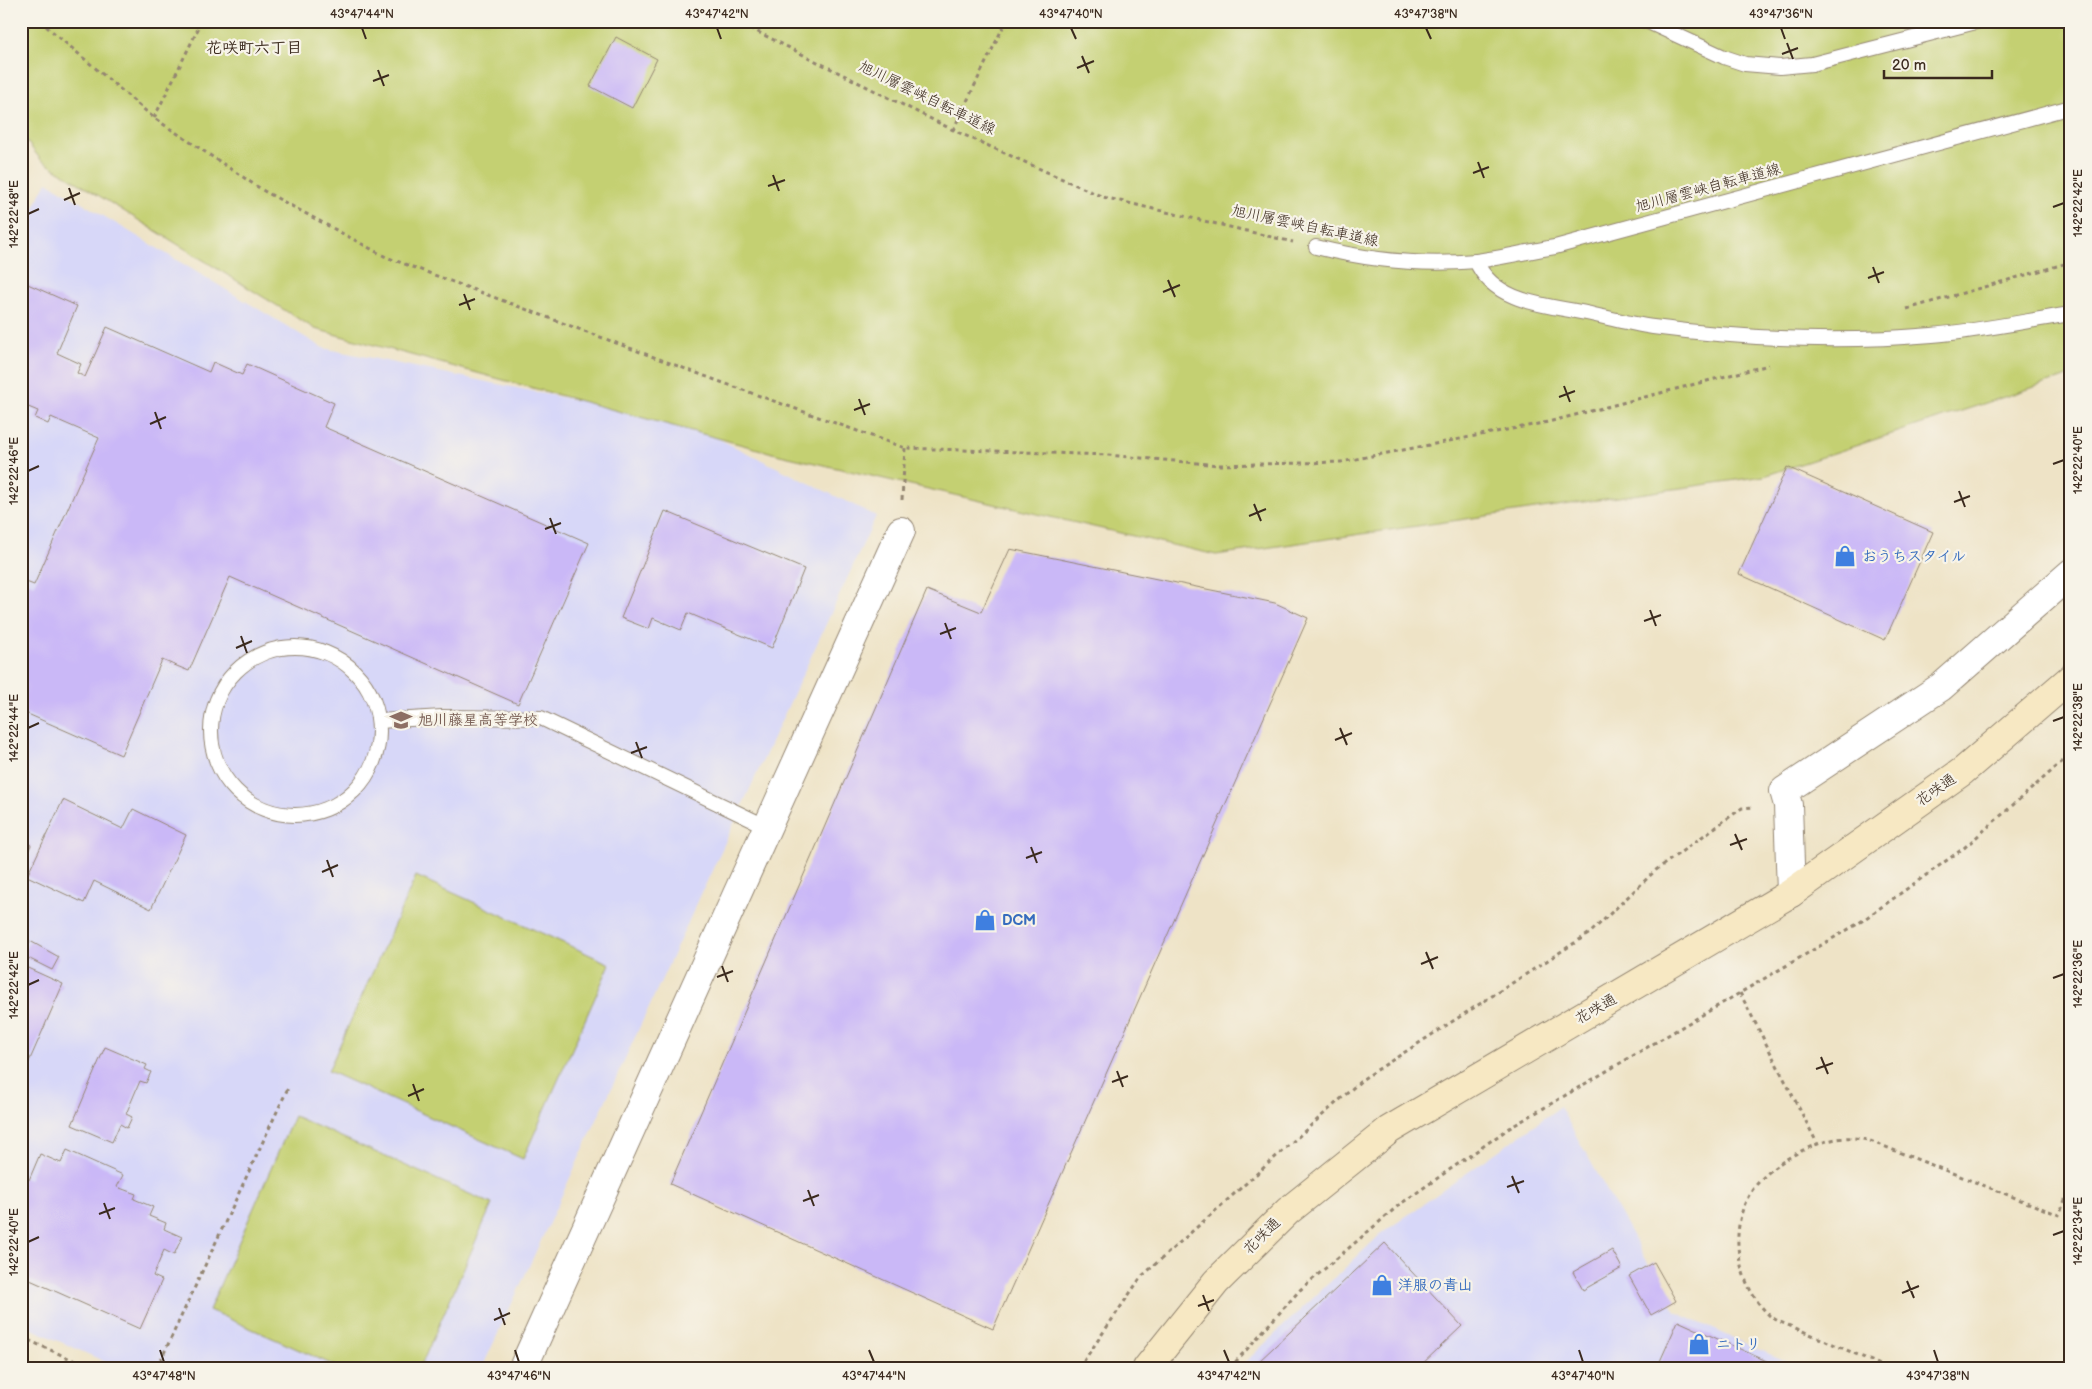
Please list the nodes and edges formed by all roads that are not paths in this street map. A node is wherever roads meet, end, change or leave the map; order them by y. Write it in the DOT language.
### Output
graph roads {
  1 [pos="1646,21"];
  2 [pos="1980,21"];
  3 [pos="2071,107"];
  4 [pos="1316,247"];
  5 [pos="1476,261"];
  6 [pos="2071,314"];
  7 [pos="901,531"];
  8 [pos="2071,573"];
  9 [pos="2071,678"];
  10 [pos="379,721"];
  11 [pos="767,827"];
  12 [pos="1791,893"];
  13 [pos="523,1368"];
  14 [pos="1147,1368"];
  1 -- 2 [label="lane"];
  3 -- 5 [label="lane, 旭川層雲峡自転車道線"];
  4 -- 5 [label="lane, 旭川層雲峡自転車道線"];
  5 -- 6 [label="lane"];
  7 -- 11 [label="street"];
  8 -- 12 [label="street"];
  9 -- 12 [label="street, 花咲通"];
  10 -- 10 [label="lane"];
  10 -- 11 [label="lane"];
  11 -- 13 [label="street"];
  12 -- 14 [label="street, 花咲通"];
}
